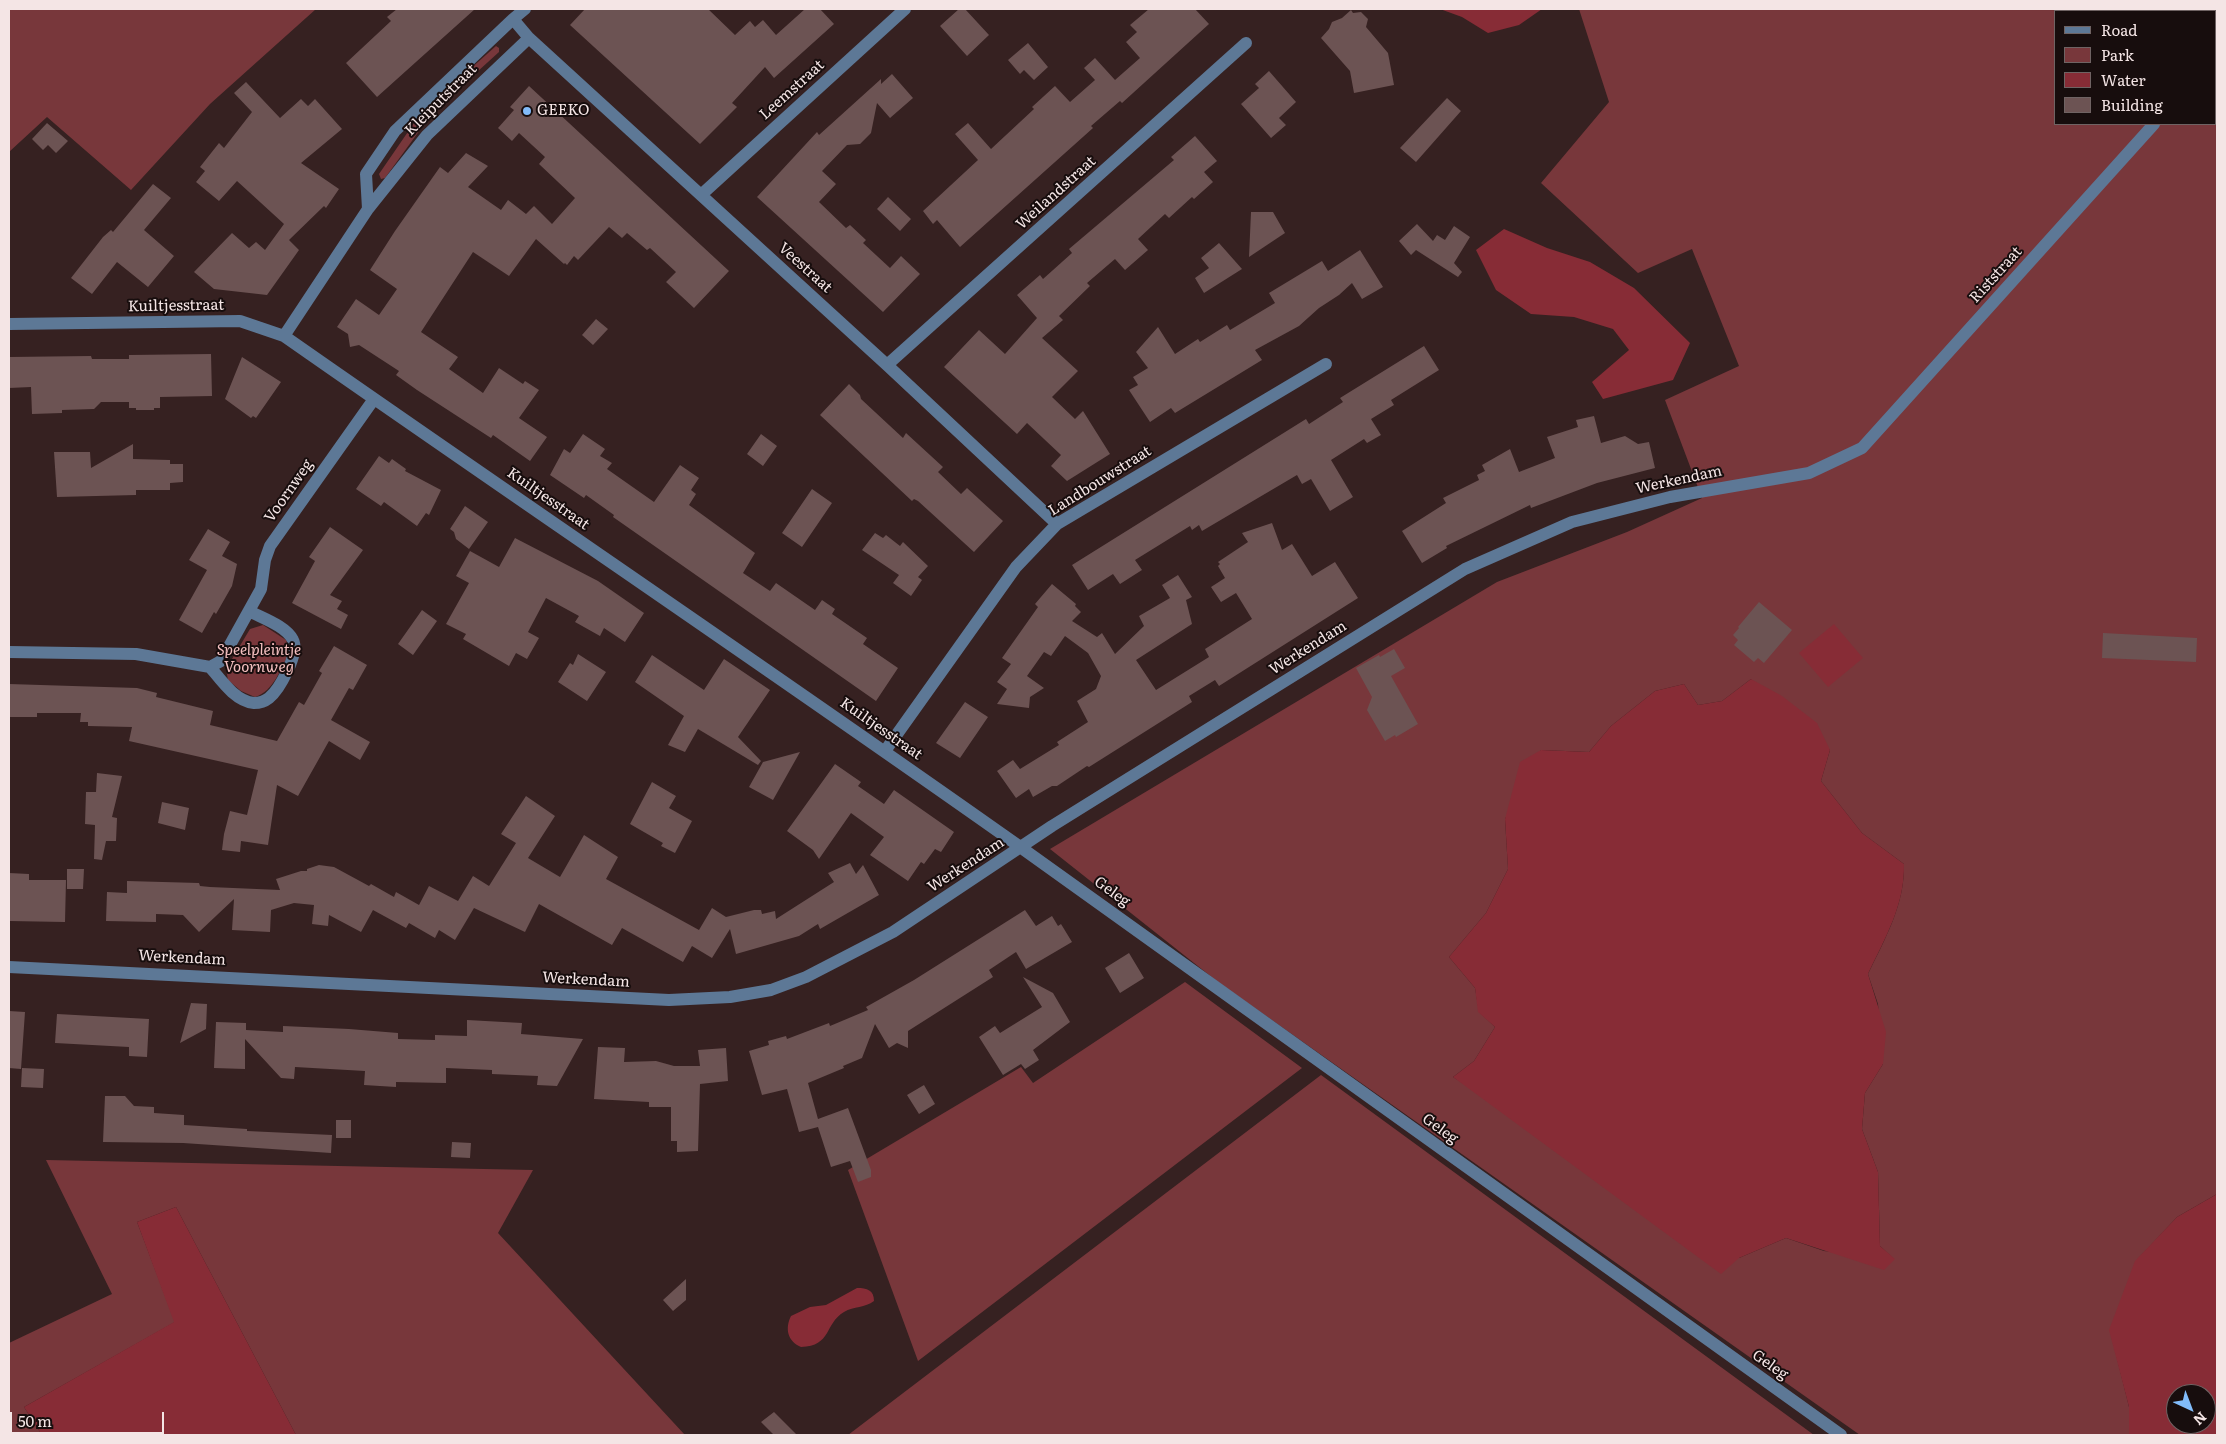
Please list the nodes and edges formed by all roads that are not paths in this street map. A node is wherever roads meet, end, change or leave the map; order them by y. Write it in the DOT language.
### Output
graph roads {
  1 [pos="525,9"];
  2 [pos="905,9"];
  3 [pos="513,20"];
  4 [pos="529,38"];
  5 [pos="1246,43"];
  6 [pos="2153,125"];
  7 [pos="700,195"];
  8 [pos="368,209"];
  9 [pos="9,324"];
  10 [pos="284,336"];
  11 [pos="1326,364"];
  12 [pos="887,365"];
  13 [pos="374,398"];
  14 [pos="1862,448"];
  15 [pos="1058,524"];
  16 [pos="249,611"];
  17 [pos="9,652"];
  18 [pos="210,667"];
  19 [pos="885,751"];
  20 [pos="1021,848"];
  21 [pos="9,967"];
  22 [pos="1842,1435"];
  1 -- 3 [label="street, Kleiputstraat"];
  2 -- 7 [label="street, Leemstraat"];
  3 -- 4 [label="street"];
  3 -- 8 [label="street, Kleiputstraat"];
  4 -- 7 [label="street, Veestraat"];
  4 -- 8 [label="street, Kleiputstraat"];
  5 -- 12 [label="street, Weilandstraat"];
  6 -- 14 [label="street, Riststraat"];
  7 -- 12 [label="street, Veestraat"];
  8 -- 10 [label="street, Kleiputstraat"];
  9 -- 10 [label="street, Kuiltjesstraat"];
  10 -- 13 [label="street, Kuiltjesstraat"];
  11 -- 15 [label="street, Landbouwstraat"];
  12 -- 15 [label="street, Veestraat"];
  13 -- 16 [label="street, Voornweg"];
  13 -- 19 [label="street, Kuiltjesstraat"];
  14 -- 20 [label="street, Werkendam"];
  15 -- 19 [label="street, Landbouwstraat"];
  16 -- 18 [label="street, Voornweg"];
  16 -- 18 [label="street"];
  17 -- 18 [label="street"];
  19 -- 20 [label="street, Kuiltjesstraat"];
  20 -- 21 [label="street, Werkendam"];
  20 -- 22 [label="street, Geleg"];
}
